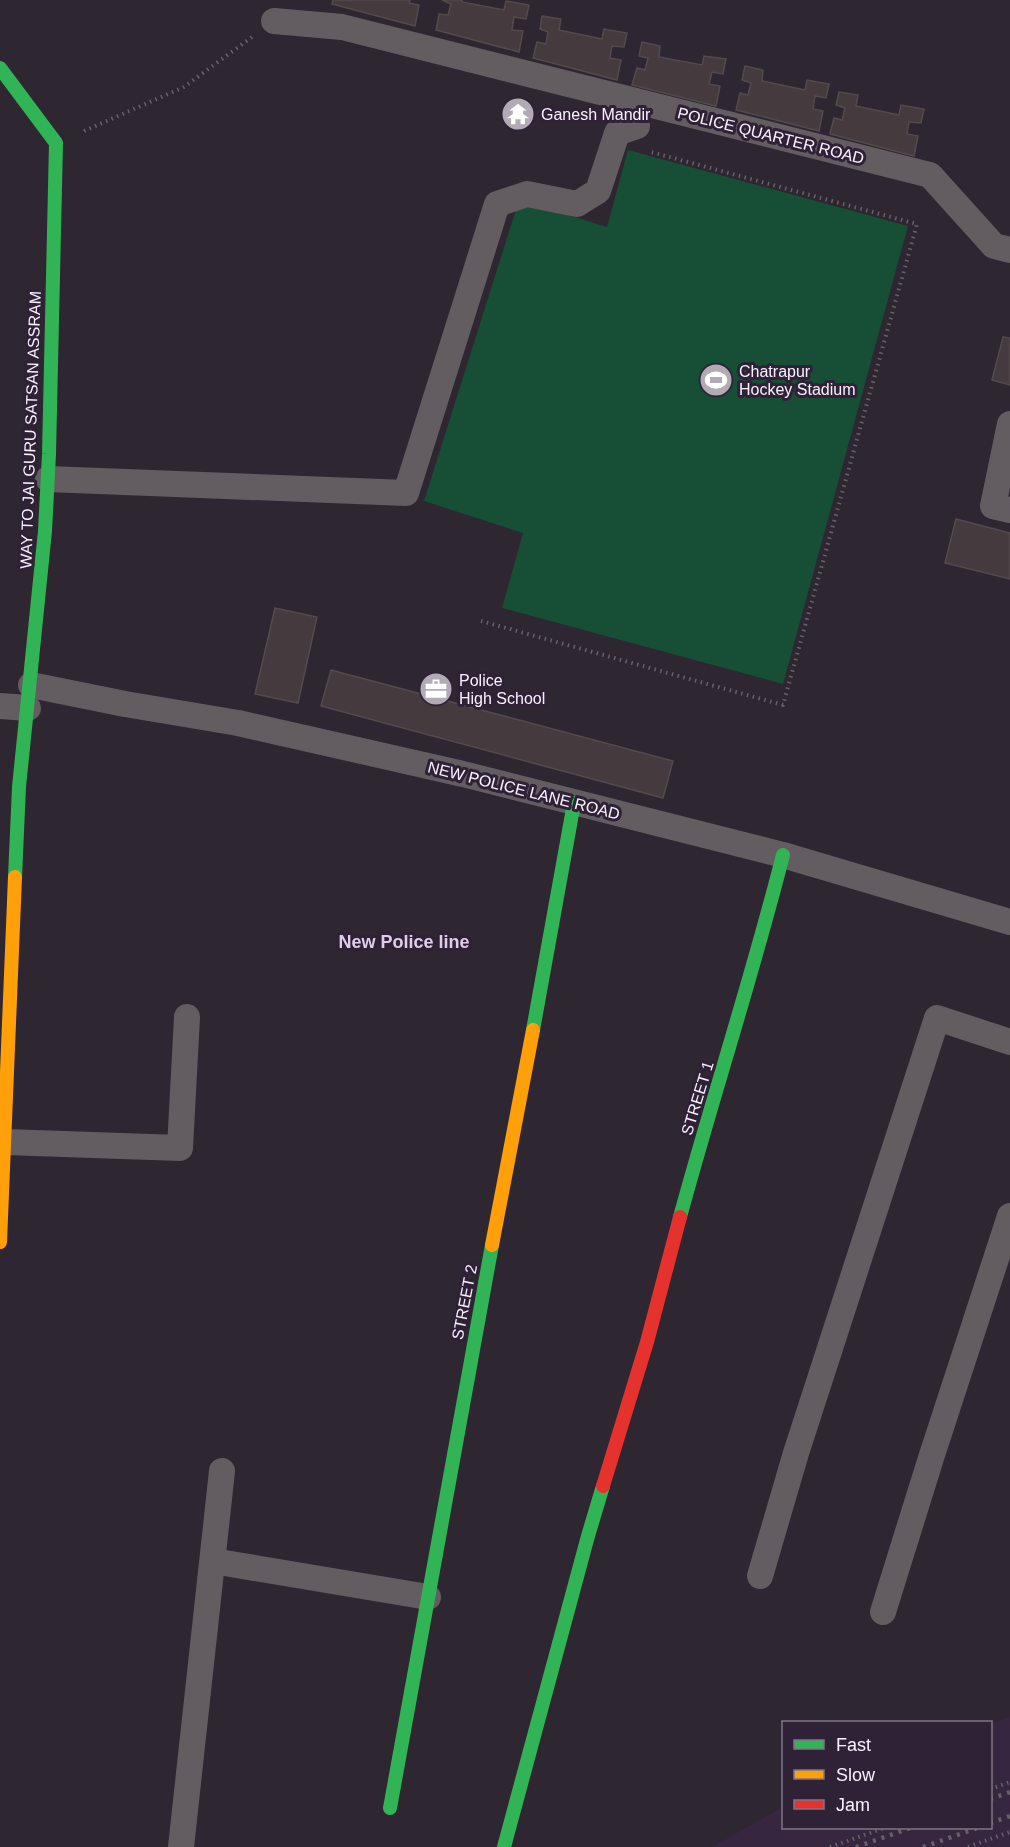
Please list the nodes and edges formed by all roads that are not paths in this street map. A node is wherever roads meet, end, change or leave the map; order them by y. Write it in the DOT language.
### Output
graph roads {
  1 [pos="274,21"];
  2 [pos="0,68"];
  3 [pos="637,126"];
  4 [pos="1002,248"];
  5 [pos="1010,424"];
  6 [pos="48,479"];
  7 [pos="1010,510"];
  8 [pos="29,696"];
  9 [pos="0,706"];
  10 [pos="574,803"];
  11 [pos="783,855"];
  12 [pos="1010,922"];
  13 [pos="6,982"];
  14 [pos="187,1017"];
  15 [pos="1010,1042"];
  16 [pos="5,1142"];
  17 [pos="1010,1216"];
  18 [pos="0,1242"];
  19 [pos="222,1471"];
  20 [pos="213,1561"];
  21 [pos="760,1576"];
  22 [pos="428,1597"];
  23 [pos="883,1612"];
  24 [pos="390,1808"];
  25 [pos="181,1847"];
  26 [pos="504,1847"];
  1 -- 4 [label="street, POLICE QUARTER ROAD"];
  2 -- 6 [label="street, WAY TO JAI GURU SATSAN ASSRAM"];
  3 -- 6 [label="street"];
  5 -- 7 [label="street"];
  6 -- 8 [label="street, WAY TO JAI GURU SATSAN ASSRAM"];
  8 -- 9 [label="street, NEW POLICE LANE ROAD"];
  8 -- 10 [label="street, NEW POLICE LANE ROAD"];
  8 -- 13 [label="street, WAY TO JAI GURU SATSAN ASSRAM"];
  10 -- 11 [label="street, NEW POLICE LANE ROAD"];
  10 -- 22 [label="street, STREET 2"];
  11 -- 12 [label="street, NEW POLICE LANE ROAD"];
  11 -- 26 [label="street, STREET 1"];
  13 -- 16 [label="street, WAY TO JAI GURU SATSAN ASSRAM"];
  14 -- 16 [label="street"];
  15 -- 21 [label="street"];
  16 -- 18 [label="street, WAY TO JAI GURU SATSAN ASSRAM"];
  17 -- 23 [label="street"];
  19 -- 20 [label="street"];
  20 -- 22 [label="street"];
  20 -- 25 [label="street"];
  22 -- 24 [label="street, STREET 2"];
}
